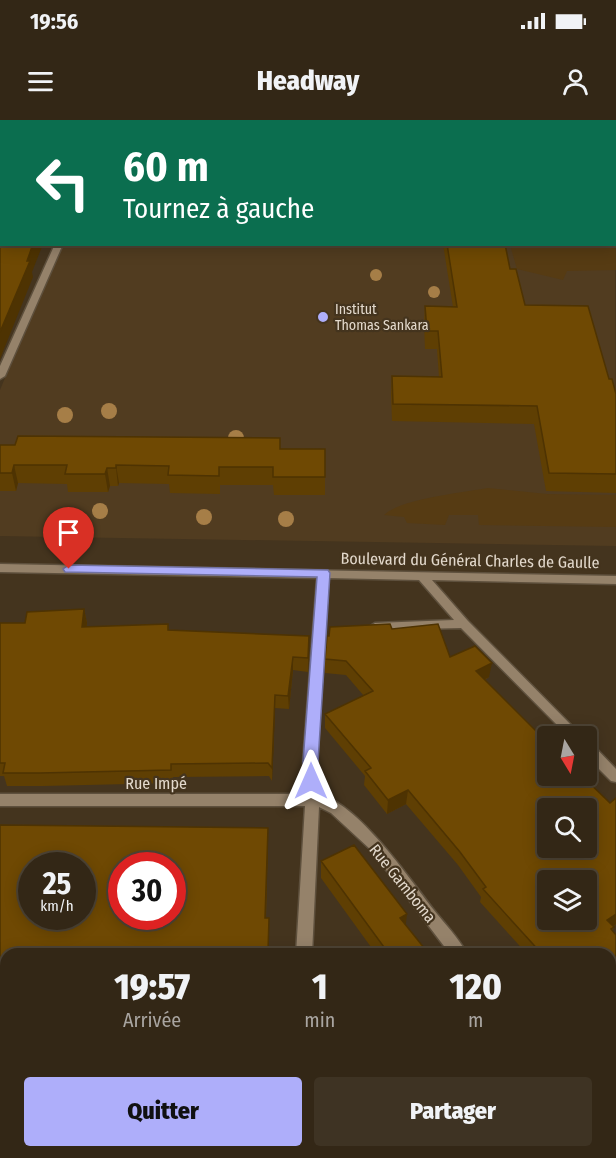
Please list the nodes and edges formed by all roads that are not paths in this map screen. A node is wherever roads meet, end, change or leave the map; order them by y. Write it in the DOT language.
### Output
graph roads {
  1 [pos="58,246"];
  2 [pos="0,376"];
  3 [pos="0,568"];
  4 [pos="323,573"];
  5 [pos="421,575"];
  6 [pos="616,580"];
  7 [pos="464,624"];
  8 [pos="364,628"];
  9 [pos="566,726"];
  10 [pos="597,758"];
  11 [pos="616,777"];
  12 [pos="0,800"];
  13 [pos="312,800"];
  14 [pos="304,948"];
  15 [pos="454,948"];
  1 -- 2 [label="street"];
  3 -- 4 [label="street, Boulevard du Général Charles de Gaulle"];
  4 -- 5 [label="street, Boulevard du Général Charles de Gaulle"];
  4 -- 13 [label="street"];
  5 -- 6 [label="street, Boulevard du Général Charles de Gaulle"];
  5 -- 7 [label="street"];
  7 -- 8 [label="street"];
  7 -- 9 [label="street"];
  10 -- 11 [label="street"];
  12 -- 13 [label="street, Rue Impé"];
  13 -- 14 [label="street"];
  13 -- 15 [label="street, Rue Gamboma"];
}
